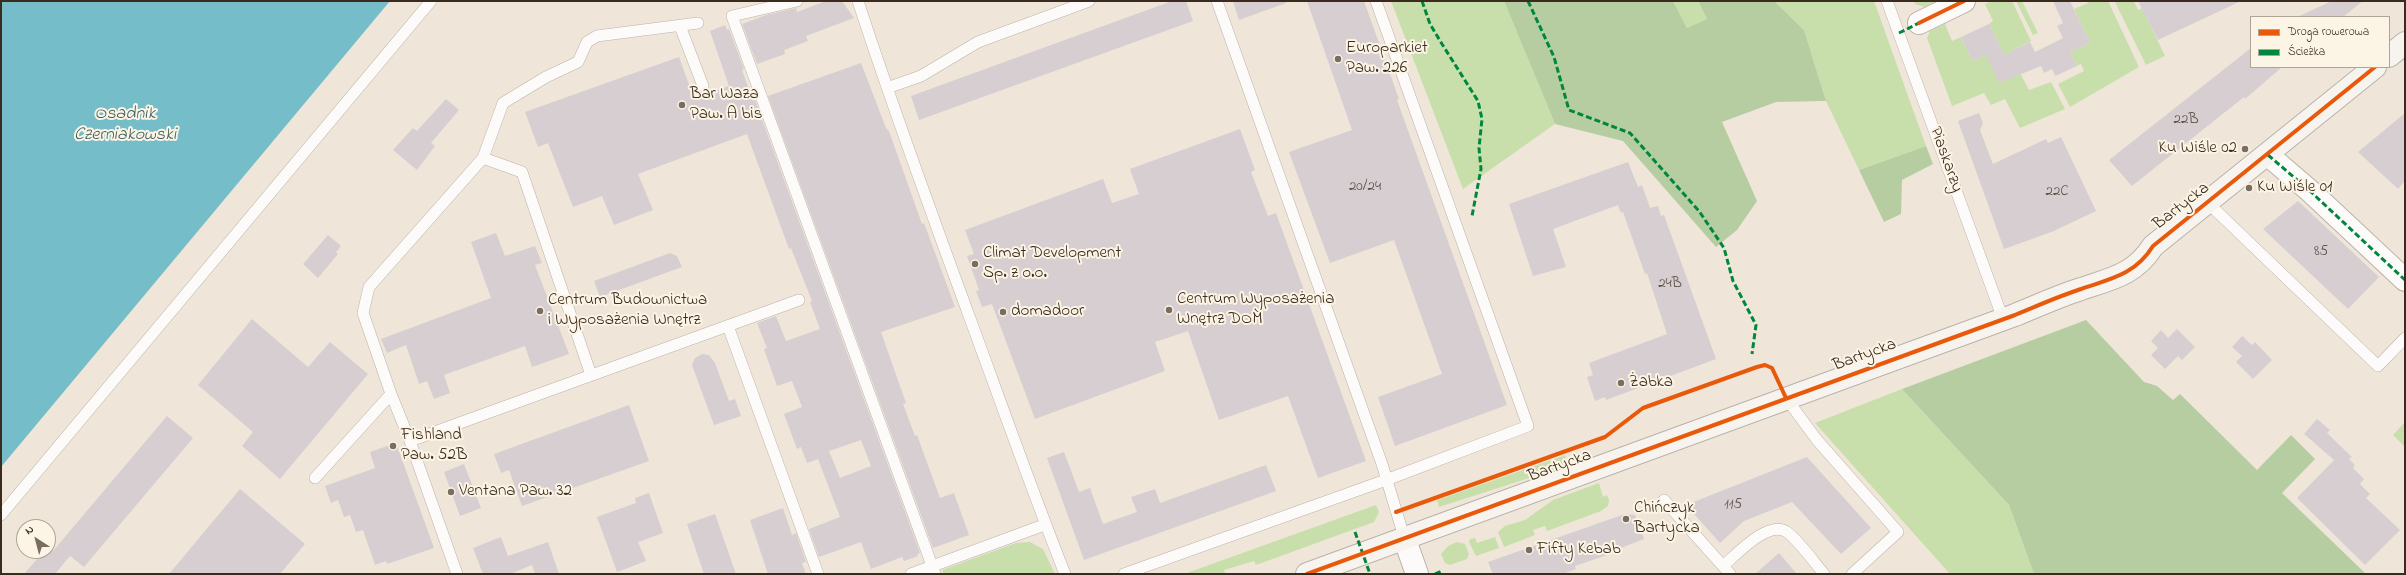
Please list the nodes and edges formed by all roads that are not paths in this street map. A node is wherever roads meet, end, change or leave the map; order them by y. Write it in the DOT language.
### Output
graph roads {
  1 [pos="431,1"];
  2 [pos="797,1"];
  3 [pos="858,1"];
  4 [pos="1089,1"];
  5 [pos="1217,1"];
  6 [pos="1376,1"];
  7 [pos="1887,1"];
  8 [pos="1964,1"];
  9 [pos="698,23"];
  10 [pos="1919,23"];
  11 [pos="680,26"];
  12 [pos="2405,43"];
  13 [pos="2390,55"];
  14 [pos="2374,68"];
  15 [pos="703,86"];
  16 [pos="887,88"];
  17 [pos="2268,155"];
  18 [pos="483,158"];
  19 [pos="2208,204"];
  20 [pos="2405,280"];
  21 [pos="799,300"];
  22 [pos="2003,319"];
  23 [pos="728,326"];
  24 [pos="2405,338"];
  25 [pos="591,375"];
  26 [pos="391,394"];
  27 [pos="1786,398"];
  28 [pos="410,441"];
  29 [pos="314,478"];
  30 [pos="1386,480"];
  31 [pos="1664,500"];
  32 [pos="1,515"];
  33 [pos="1044,525"];
  34 [pos="1405,540"];
  35 [pos="934,569"];
  36 [pos="1726,570"];
  37 [pos="457,574"];
  38 [pos="818,574"];
  39 [pos="911,574"];
  40 [pos="1065,574"];
  41 [pos="1124,574"];
  42 [pos="1307,574"];
  43 [pos="1417,574"];
  44 [pos="1824,574"];
  45 [pos="1852,574"];
  1 -- 32 [label="lane"];
  2 -- 35 [label="lane"];
  3 -- 16 [label="lane"];
  4 -- 16 [label="lane"];
  5 -- 30 [label="lane"];
  6 -- 30 [label="lane"];
  7 -- 22 [label="lane, Piaskarzy"];
  8 -- 10 [label="street"];
  9 -- 11 [label="lane"];
  11 -- 15 [label="lane"];
  11 -- 18 [label="lane"];
  12 -- 13 [label="street"];
  14 -- 17 [label="street, Bartycka"];
  16 -- 33 [label="lane"];
  17 -- 19 [label="street, Bartycka"];
  17 -- 20 [label="street"];
  18 -- 25 [label="lane"];
  18 -- 26 [label="lane"];
  19 -- 22 [label="street, Bartycka"];
  19 -- 24 [label="lane"];
  21 -- 23 [label="lane"];
  22 -- 27 [label="street, Bartycka"];
  23 -- 25 [label="lane"];
  23 -- 38 [label="lane"];
  25 -- 28 [label="lane"];
  26 -- 28 [label="lane"];
  26 -- 29 [label="lane"];
  27 -- 34 [label="street, Bartycka"];
  27 -- 45 [label="lane"];
  28 -- 37 [label="lane"];
  30 -- 34 [label="lane"];
  30 -- 41 [label="lane"];
  31 -- 36 [label="lane"];
  33 -- 35 [label="lane"];
  33 -- 40 [label="lane"];
  34 -- 42 [label="street, Bartycka"];
  34 -- 43 [label="street"];
  35 -- 39 [label="lane"];
  36 -- 44 [label="lane"];
}
